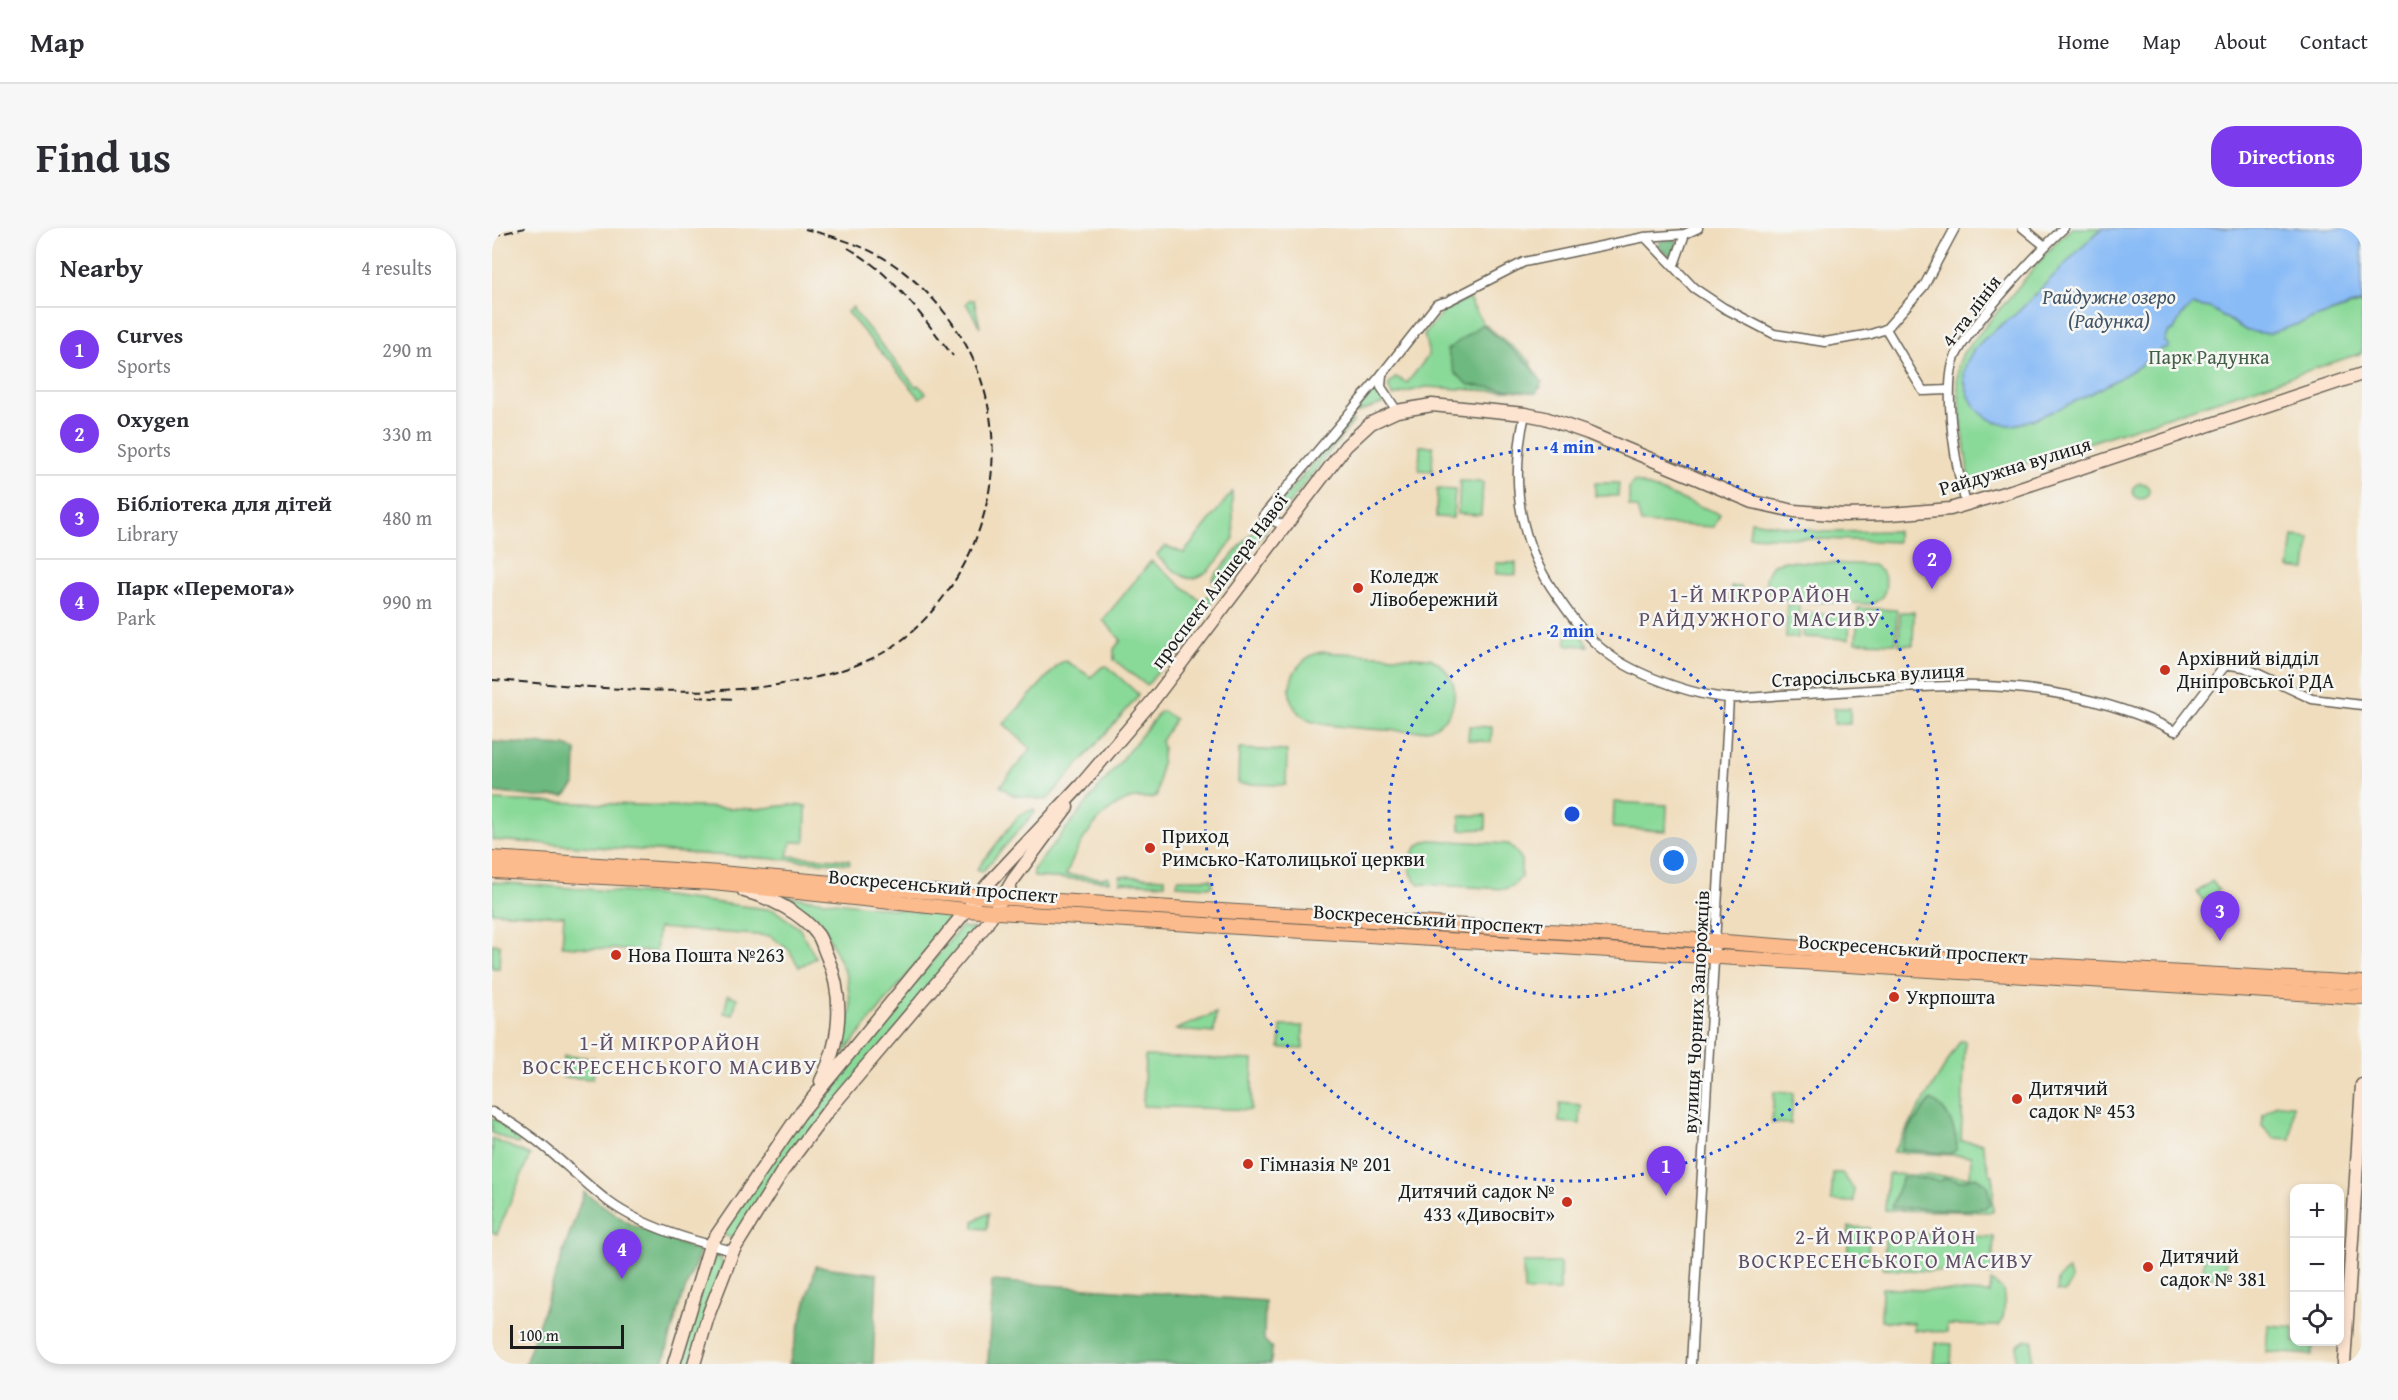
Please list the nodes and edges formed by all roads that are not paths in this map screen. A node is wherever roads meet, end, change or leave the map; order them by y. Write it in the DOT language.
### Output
graph roads {
  1 [pos="1698,228"];
  2 [pos="1955,228"];
  3 [pos="2023,228"];
  4 [pos="2064,228"];
  5 [pos="1685,234"];
  6 [pos="1645,237"];
  7 [pos="2045,246"];
  8 [pos="1674,265"];
  9 [pos="1886,329"];
  10 [pos="1382,374"];
  11 [pos="2362,374"];
  12 [pos="1949,390"];
  13 [pos="1397,411"];
  14 [pos="1525,414"];
  15 [pos="1966,504"];
  16 [pos="1285,526"];
  17 [pos="1729,698"];
  18 [pos="2362,705"];
  19 [pos="1081,785"];
  20 [pos="492,858"];
  21 [pos="492,871"];
  22 [pos="713,883"];
  23 [pos="977,896"];
  24 [pos="1004,897"];
  25 [pos="966,910"];
  26 [pos="996,912"];
  27 [pos="1716,942"];
  28 [pos="1716,957"];
  29 [pos="2362,983"];
  30 [pos="2362,997"];
  31 [pos="2362,1085"];
  32 [pos="812,1099"];
  33 [pos="492,1112"];
  34 [pos="768,1158"];
  35 [pos="782,1172"];
  36 [pos="710,1245"];
  37 [pos="733,1251"];
  38 [pos="674,1364"];
  39 [pos="694,1364"];
  40 [pos="1691,1364"];
  41 [pos="2344,1364"];
  1 -- 5 [label="street"];
  2 -- 9 [label="street"];
  3 -- 7 [label="street"];
  4 -- 7 [label="street, 4-та лінія"];
  5 -- 6 [label="street"];
  5 -- 8 [label="street"];
  6 -- 8 [label="street"];
  6 -- 10 [label="street"];
  7 -- 12 [label="street, 4-та лінія"];
  8 -- 9 [label="street"];
  9 -- 12 [label="street"];
  10 -- 13 [label="street"];
  10 -- 16 [label="street"];
  11 -- 15 [label="street, Райдужна вулиця"];
  12 -- 15 [label="street, 4-та лінія"];
  13 -- 14 [label="street, Райдужна вулиця"];
  13 -- 16 [label="street, проспект Алішера Навої"];
  14 -- 15 [label="street, Райдужна вулиця"];
  14 -- 17 [label="street, Старосільська вулиця"];
  16 -- 19 [label="street, проспект Алішера Навої"];
  17 -- 18 [label="street, Старосільська вулиця"];
  17 -- 27 [label="street, вулиця Чорних Запорожців"];
  19 -- 23 [label="street, проспект Алішера Навої"];
  19 -- 24 [label="street, проспект Алішера Навої"];
  20 -- 23 [label="main road, Воскресенський проспект"];
  21 -- 22 [label="main road, Воскресенський проспект"];
  22 -- 25 [label="main road, Воскресенський проспект"];
  22 -- 32 [label="street"];
  23 -- 24 [label="main road, Воскресенський проспект"];
  23 -- 25 [label="street, проспект Алішера Навої"];
  24 -- 26 [label="street, проспект Алішера Навої"];
  24 -- 27 [label="main road, Воскресенський проспект"];
  25 -- 26 [label="main road, Воскресенський проспект"];
  25 -- 32 [label="street, проспект Алішера Навої"];
  26 -- 28 [label="main road, Воскресенський проспект"];
  26 -- 35 [label="street, проспект Алішера Навої"];
  27 -- 28 [label="street, вулиця Чорних Запорожців"];
  27 -- 29 [label="main road, Воскресенський проспект"];
  28 -- 30 [label="main road, Воскресенський проспект"];
  28 -- 40 [label="street, вулиця Чорних Запорожців"];
  31 -- 41 [label="street"];
  32 -- 34 [label="street, проспект Алішера Навої"];
  33 -- 36 [label="street"];
  34 -- 35 [label="street"];
  34 -- 36 [label="street, проспект Алішера Навої"];
  35 -- 37 [label="street, проспект Алішера Навої"];
  36 -- 37 [label="street"];
  36 -- 38 [label="street, проспект Алішера Навої"];
  37 -- 39 [label="street, проспект Алішера Навої"];
}
